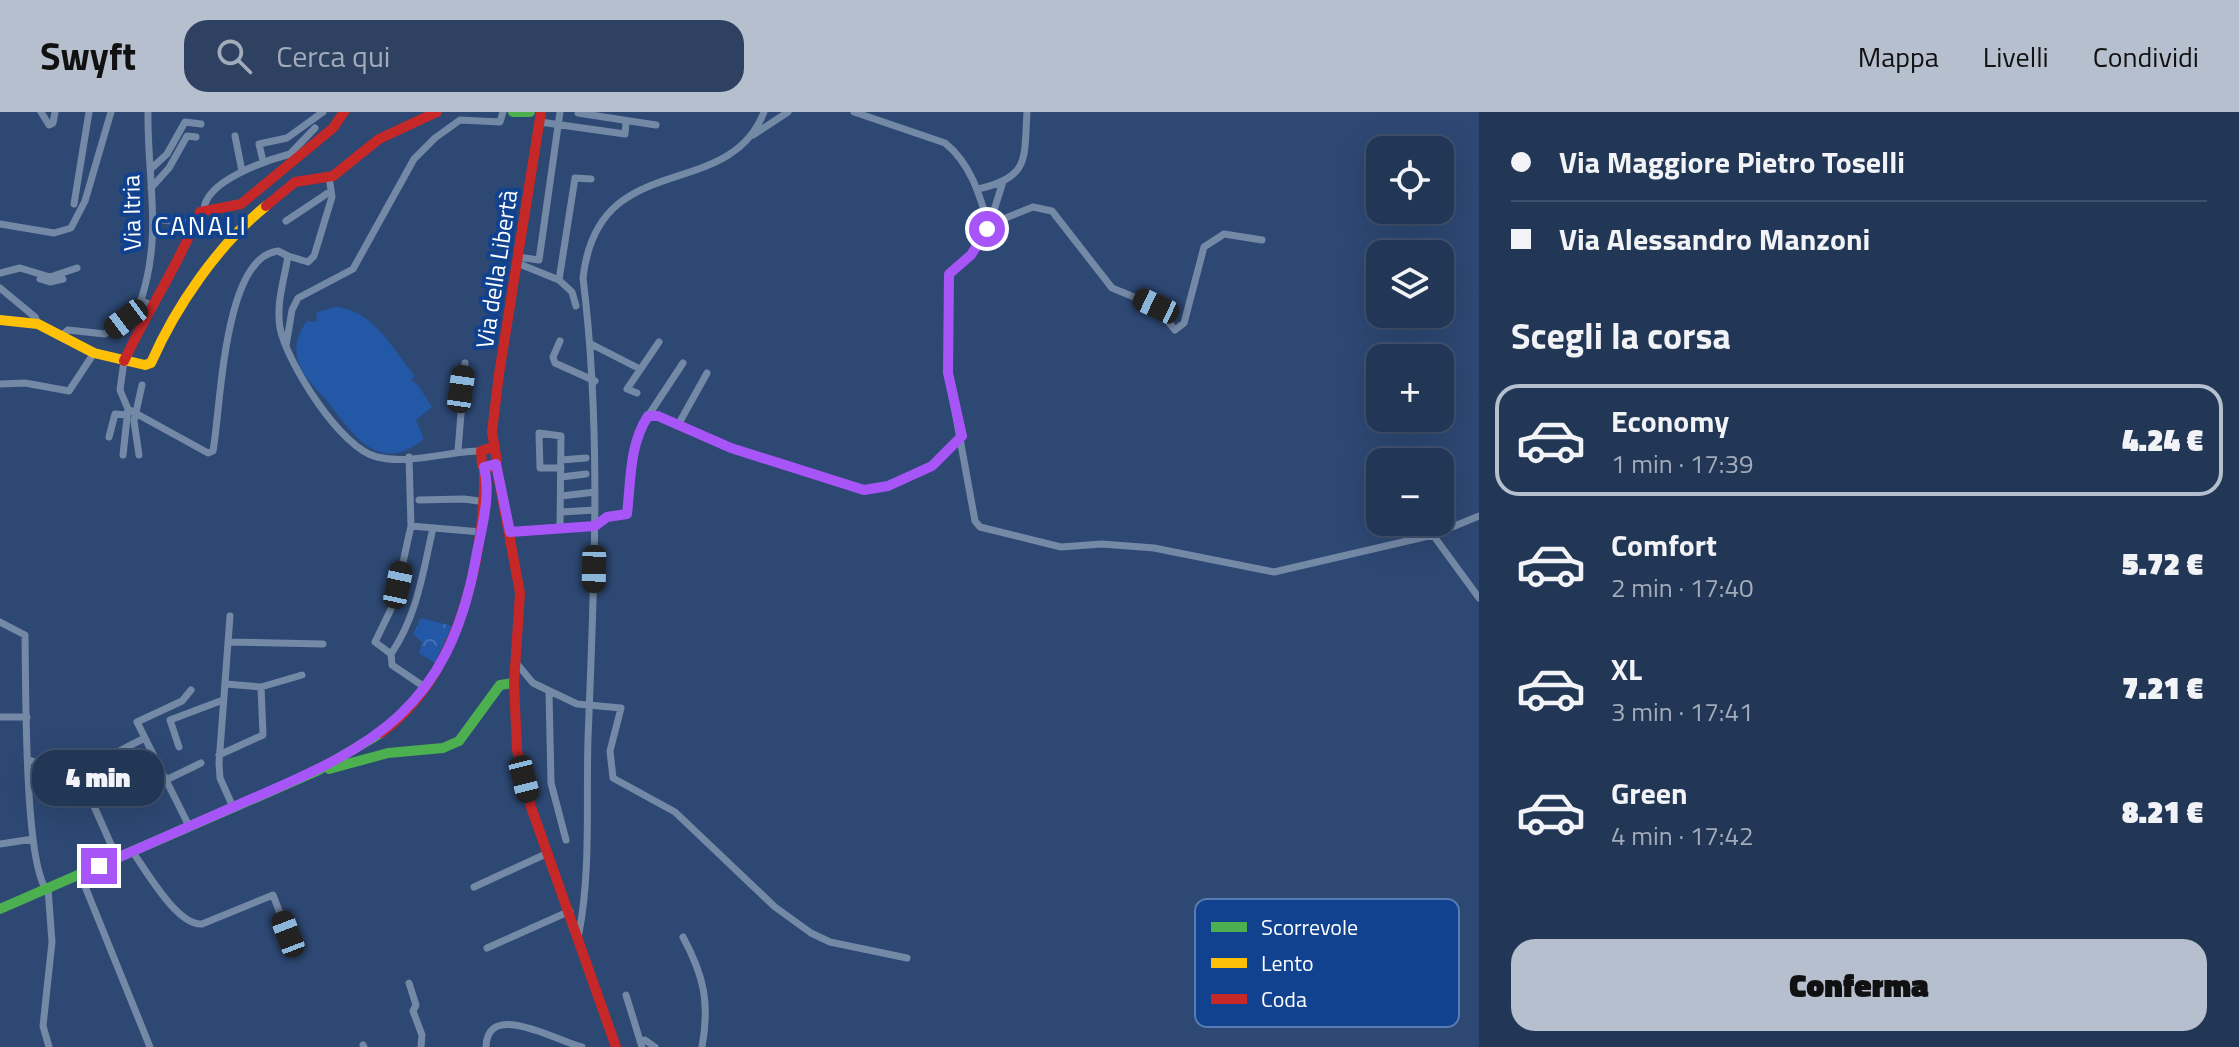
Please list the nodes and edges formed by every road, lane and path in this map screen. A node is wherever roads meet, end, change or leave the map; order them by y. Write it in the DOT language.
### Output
graph roads {
  1 [pos="41,112"];
  2 [pos="55,112"];
  3 [pos="89,112"];
  4 [pos="111,112"];
  5 [pos="148,112"];
  6 [pos="323,112"];
  7 [pos="344,112"];
  8 [pos="437,112"];
  9 [pos="503,112"];
  10 [pos="513,112"];
  11 [pos="530,112"];
  12 [pos="560,112"];
  13 [pos="788,112"];
  14 [pos="854,112"];
  15 [pos="1027,112"];
  16 [pos="578,113"];
  17 [pos="423,114"];
  18 [pos="762,116"];
  19 [pos="540,117"];
  20 [pos="626,122"];
  21 [pos="201,124"];
  22 [pos="774,124"];
  23 [pos="560,125"];
  24 [pos="656,125"];
  25 [pos="315,128"];
  26 [pos="179,131"];
  27 [pos="235,136"];
  28 [pos="751,136"];
  29 [pos="293,156"];
  30 [pos="263,161"];
  31 [pos="152,168"];
  32 [pos="242,171"];
  33 [pos="329,176"];
  34 [pos="591,179"];
  35 [pos="530,182"];
  36 [pos="550,185"];
  37 [pos="1002,185"];
  38 [pos="151,188"];
  39 [pos="978,189"];
  40 [pos="331,191"];
  41 [pos="78,206"];
  42 [pos="204,210"];
  43 [pos="155,219"];
  44 [pos="524,220"];
  45 [pos="286,221"];
  46 [pos="544,223"];
  47 [pos="0,224"];
  48 [pos="194,224"];
  49 [pos="988,225"];
  50 [pos="1262,240"];
  51 [pos="288,256"];
  52 [pos="518,260"];
  53 [pos="77,268"];
  54 [pos="12,269"];
  55 [pos="0,273"];
  56 [pos="63,279"];
  57 [pos="559,280"];
  58 [pos="0,288"];
  59 [pos="141,300"];
  60 [pos="152,306"];
  61 [pos="576,306"];
  62 [pos="0,320"];
  63 [pos="38,324"];
  64 [pos="60,337"];
  65 [pos="560,341"];
  66 [pos="659,342"];
  67 [pos="591,344"];
  68 [pos="286,346"];
  69 [pos="94,353"];
  70 [pos="124,361"];
  71 [pos="465,363"];
  72 [pos="683,363"];
  73 [pos="638,368"];
  74 [pos="707,373"];
  75 [pos="595,381"];
  76 [pos="0,384"];
  77 [pos="142,385"];
  78 [pos="637,393"];
  79 [pos="127,412"];
  80 [pos="136,414"];
  81 [pos="648,416"];
  82 [pos="678,425"];
  83 [pos="962,436"];
  84 [pos="109,437"];
  85 [pos="460,451"];
  86 [pos="123,455"];
  87 [pos="139,455"];
  88 [pos="485,456"];
  89 [pos="409,457"];
  90 [pos="586,458"];
  91 [pos="561,468"];
  92 [pos="586,474"];
  93 [pos="595,492"];
  94 [pos="561,496"];
  95 [pos="419,500"];
  96 [pos="486,502"];
  97 [pos="595,510"];
  98 [pos="561,512"];
  99 [pos="1479,516"];
  100 [pos="411,526"];
  101 [pos="595,526"];
  102 [pos="1454,526"];
  103 [pos="433,528"];
  104 [pos="560,528"];
  105 [pos="481,532"];
  106 [pos="510,532"];
  107 [pos="1429,536"];
  108 [pos="1434,536"];
  109 [pos="1479,598"];
  110 [pos="230,616"];
  111 [pos="0,622"];
  112 [pos="228,642"];
  113 [pos="323,644"];
  114 [pos="391,654"];
  115 [pos="515,662"];
  116 [pos="302,675"];
  117 [pos="514,683"];
  118 [pos="533,683"];
  119 [pos="226,684"];
  120 [pos="500,685"];
  121 [pos="261,687"];
  122 [pos="426,688"];
  123 [pos="191,690"];
  124 [pos="549,692"];
  125 [pos="223,700"];
  126 [pos="182,701"];
  127 [pos="590,704"];
  128 [pos="187,713"];
  129 [pos="0,717"];
  130 [pos="27,717"];
  131 [pos="385,731"];
  132 [pos="145,738"];
  133 [pos="179,747"];
  134 [pos="388,753"];
  135 [pos="219,755"];
  136 [pos="29,760"];
  137 [pos="345,761"];
  138 [pos="201,763"];
  139 [pos="78,770"];
  140 [pos="166,780"];
  141 [pos="233,807"];
  142 [pos="189,826"];
  143 [pos="33,839"];
  144 [pos="566,840"];
  145 [pos="0,844"];
  146 [pos="132,851"];
  147 [pos="548,853"];
  148 [pos="117,858"];
  149 [pos="80,874"];
  150 [pos="474,887"];
  151 [pos="47,888"];
  152 [pos="0,909"];
  153 [pos="570,911"];
  154 [pos="579,933"];
  155 [pos="288,934"];
  156 [pos="683,937"];
  157 [pos="487,948"];
  158 [pos="907,958"];
  159 [pos="409,983"];
  160 [pos="626,995"];
  161 [pos="642,1045"];
  162 [pos="612,1046"];
  163 [pos="49,1047"];
  164 [pos="150,1047"];
  165 [pos="421,1047"];
  166 [pos="486,1047"];
  167 [pos="582,1047"];
  168 [pos="655,1047"];
  169 [pos="702,1047"];
  1 -- 2 [label="street"];
  3 -- 41 [label="street"];
  4 -- 41 [label="street"];
  5 -- 31 [label="street, Via Itria"];
  6 -- 30 [label="street"];
  7 -- 29 [label="main road"];
  8 -- 17 [label="main road"];
  9 -- 68 [label="street"];
  10 -- 11 [label="main road"];
  12 -- 23 [label="street"];
  13 -- 22 [label="street"];
  14 -- 39 [label="street"];
  15 -- 37 [label="street"];
  16 -- 20 [label="street"];
  17 -- 33 [label="main road"];
  18 -- 22 [label="street"];
  18 -- 28 [label="street"];
  19 -- 23 [label="street"];
  19 -- 35 [label="main road, Via della Libertà"];
  20 -- 23 [label="street"];
  20 -- 24 [label="street"];
  21 -- 26 [label="street"];
  22 -- 28 [label="street"];
  23 -- 36 [label="street"];
  25 -- 29 [label="street"];
  26 -- 31 [label="street"];
  26 -- 38 [label="street"];
  27 -- 32 [label="street"];
  28 -- 67 [label="street"];
  29 -- 30 [label="street"];
  29 -- 42 [label="main road"];
  30 -- 32 [label="street"];
  31 -- 38 [label="street, Via Itria"];
  32 -- 42 [label="street"];
  33 -- 40 [label="street"];
  33 -- 70 [label="main road"];
  34 -- 57 [label="street"];
  35 -- 36 [label="street"];
  35 -- 44 [label="main road, Via della Libertà"];
  36 -- 46 [label="street"];
  37 -- 39 [label="street"];
  37 -- 49 [label="street"];
  38 -- 43 [label="street, Via Itria"];
  39 -- 49 [label="street"];
  40 -- 45 [label="street"];
  40 -- 51 [label="street"];
  41 -- 47 [label="street"];
  42 -- 48 [label="main road"];
  43 -- 48 [label="street"];
  43 -- 59 [label="street, Via Itria"];
  44 -- 46 [label="street"];
  44 -- 52 [label="main road, Via della Libertà"];
  46 -- 52 [label="street"];
  48 -- 60 [label="main road"];
  49 -- 50 [label="street"];
  49 -- 83 [label="street"];
  51 -- 68 [label="street"];
  51 -- 80 [label="street"];
  52 -- 57 [label="street"];
  52 -- 88 [label="main road, Via della Libertà"];
  53 -- 54 [label="street"];
  54 -- 55 [label="street"];
  54 -- 56 [label="street"];
  57 -- 61 [label="street"];
  58 -- 63 [label="street"];
  59 -- 60 [label="street"];
  59 -- 64 [label="street"];
  60 -- 70 [label="main road"];
  62 -- 63 [label="main road"];
  63 -- 64 [label="main road"];
  64 -- 69 [label="main road"];
  65 -- 75 [label="street"];
  66 -- 73 [label="street"];
  67 -- 73 [label="street"];
  67 -- 75 [label="street"];
  68 -- 89 [label="street"];
  69 -- 70 [label="main road"];
  69 -- 76 [label="street"];
  70 -- 79 [label="street"];
  71 -- 85 [label="street"];
  72 -- 81 [label="street"];
  73 -- 78 [label="street"];
  74 -- 82 [label="street"];
  75 -- 93 [label="street"];
  77 -- 80 [label="street"];
  79 -- 80 [label="street"];
  79 -- 84 [label="street"];
  79 -- 86 [label="street"];
  80 -- 87 [label="street"];
  81 -- 82 [label="street"];
  81 -- 101 [label="street"];
  82 -- 83 [label="street"];
  83 -- 107 [label="street"];
  85 -- 88 [label="street"];
  85 -- 89 [label="street"];
  88 -- 96 [label="main road, Via della Libertà"];
  88 -- 106 [label="main road"];
  89 -- 100 [label="street"];
  90 -- 91 [label="street"];
  91 -- 91 [label="street"];
  91 -- 92 [label="street"];
  91 -- 94 [label="street"];
  93 -- 94 [label="street"];
  93 -- 97 [label="street"];
  94 -- 98 [label="street"];
  95 -- 96 [label="street"];
  96 -- 105 [label="main road, Via della Libertà"];
  97 -- 98 [label="street"];
  97 -- 101 [label="street"];
  98 -- 104 [label="street"];
  99 -- 102 [label="street"];
  100 -- 103 [label="street"];
  100 -- 114 [label="street"];
  101 -- 104 [label="street"];
  101 -- 127 [label="street"];
  103 -- 105 [label="street"];
  103 -- 114 [label="street"];
  104 -- 106 [label="street"];
  105 -- 122 [label="main road, Via della Libertà"];
  106 -- 115 [label="main road"];
  108 -- 109 [label="street"];
  110 -- 112 [label="street"];
  111 -- 130 [label="street"];
  112 -- 113 [label="street"];
  112 -- 119 [label="street"];
  114 -- 122 [label="street"];
  115 -- 117 [label="main road"];
  115 -- 118 [label="street"];
  115 -- 120 [label="main road"];
  116 -- 121 [label="street"];
  117 -- 118 [label="street"];
  117 -- 120 [label="main road"];
  117 -- 147 [label="main road"];
  118 -- 124 [label="street"];
  119 -- 121 [label="street"];
  119 -- 125 [label="street"];
  120 -- 134 [label="main road"];
  121 -- 135 [label="street"];
  122 -- 131 [label="main road, Via della Libertà"];
  123 -- 126 [label="street"];
  124 -- 127 [label="street"];
  124 -- 144 [label="street"];
  125 -- 128 [label="street"];
  125 -- 135 [label="street"];
  126 -- 128 [label="street"];
  126 -- 132 [label="street"];
  127 -- 154 [label="street"];
  127 -- 158 [label="street"];
  128 -- 133 [label="street"];
  129 -- 130 [label="street"];
  130 -- 136 [label="street"];
  131 -- 134 [label="main road"];
  131 -- 137 [label="main road, Via della Libertà"];
  132 -- 139 [label="street"];
  132 -- 140 [label="street"];
  134 -- 137 [label="main road"];
  135 -- 141 [label="street"];
  136 -- 139 [label="street"];
  136 -- 143 [label="street"];
  137 -- 141 [label="main road"];
  138 -- 140 [label="street"];
  139 -- 148 [label="street"];
  140 -- 142 [label="street"];
  141 -- 142 [label="main road"];
  142 -- 146 [label="main road"];
  143 -- 145 [label="street"];
  143 -- 151 [label="street"];
  146 -- 148 [label="main road"];
  146 -- 155 [label="street"];
  147 -- 150 [label="street"];
  147 -- 153 [label="main road"];
  148 -- 149 [label="main road"];
  149 -- 151 [label="main road"];
  149 -- 164 [label="street"];
  151 -- 152 [label="main road"];
  151 -- 163 [label="street"];
  153 -- 154 [label="main road"];
  153 -- 157 [label="street"];
  154 -- 162 [label="main road"];
  156 -- 169 [label="street"];
  159 -- 165 [label="street"];
  160 -- 161 [label="street"];
  161 -- 168 [label="street"];
  166 -- 167 [label="street"];
}
